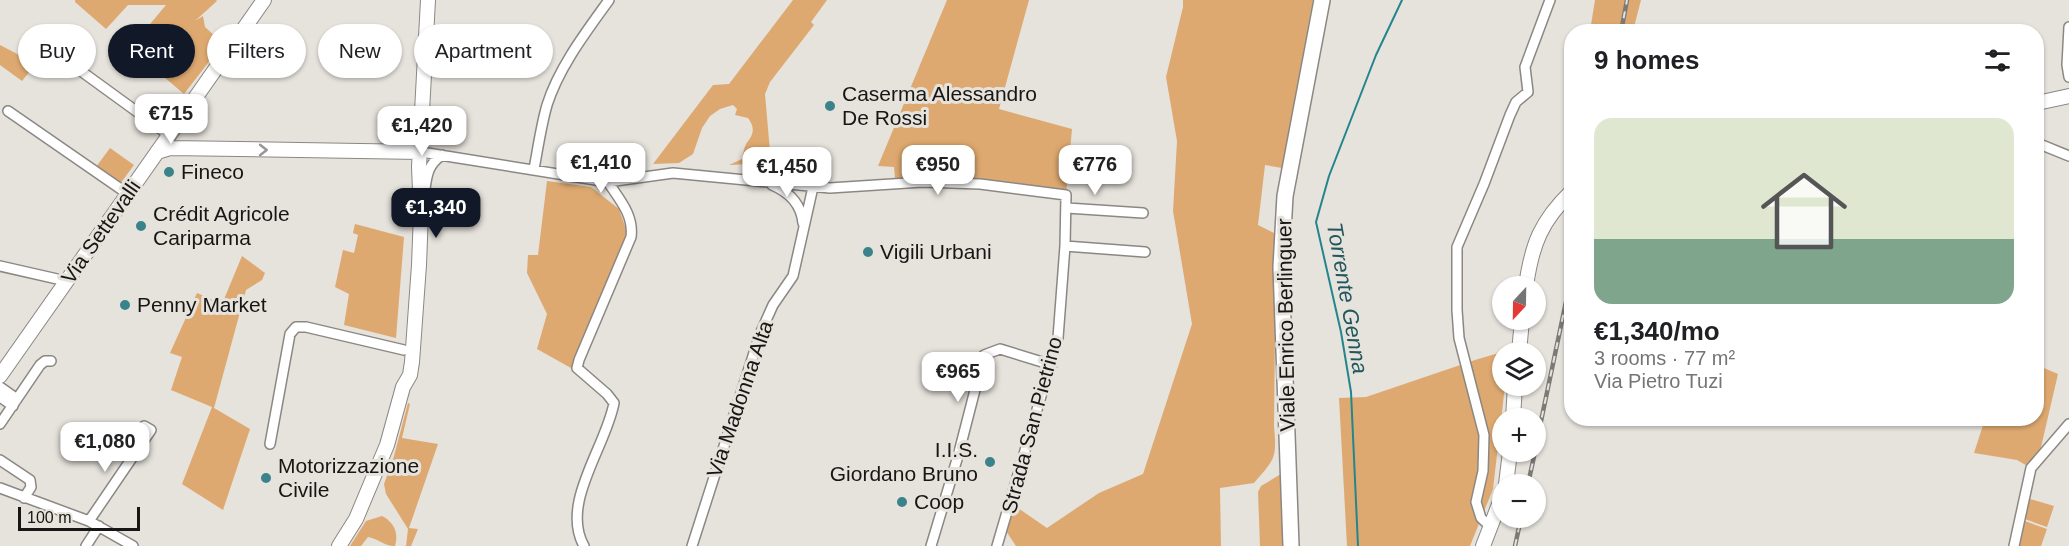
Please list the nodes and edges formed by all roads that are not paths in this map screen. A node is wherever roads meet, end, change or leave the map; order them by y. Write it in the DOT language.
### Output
graph roads {
  1 [pos="264,0"];
  2 [pos="428,0"];
  3 [pos="609,0"];
  4 [pos="1322,0"];
  5 [pos="1550,0"];
  6 [pos="2069,27"];
  7 [pos="2069,77"];
  8 [pos="91,78"];
  9 [pos="2069,96"];
  10 [pos="2044,102"];
  11 [pos="8,111"];
  12 [pos="184,115"];
  13 [pos="422,126"];
  14 [pos="169,135"];
  15 [pos="2044,146"];
  16 [pos="205,150"];
  17 [pos="392,151"];
  18 [pos="157,152"];
  19 [pos="421,152"];
  20 [pos="442,155"];
  21 [pos="2069,156"];
  22 [pos="534,169"];
  23 [pos="417,172"];
  24 [pos="608,182"];
  25 [pos="764,182"];
  26 [pos="813,187"];
  27 [pos="128,194"];
  28 [pos="1564,199"];
  29 [pos="1067,208"];
  30 [pos="421,213"];
  31 [pos="1143,213"];
  32 [pos="803,229"];
  33 [pos="1065,246"];
  34 [pos="1145,252"];
  35 [pos="0,266"];
  36 [pos="1528,276"];
  37 [pos="66,281"];
  38 [pos="404,350"];
  39 [pos="51,361"];
  40 [pos="1052,365"];
  41 [pos="2,368"];
  42 [pos="0,387"];
  43 [pos="404,387"];
  44 [pos="0,397"];
  45 [pos="15,402"];
  46 [pos="0,424"];
  47 [pos="2069,424"];
  48 [pos="144,426"];
  49 [pos="270,444"];
  50 [pos="0,460"];
  51 [pos="0,488"];
  52 [pos="24,498"];
  53 [pos="89,521"];
  54 [pos="99,526"];
  55 [pos="1491,527"];
  56 [pos="86,546"];
  57 [pos="133,546"];
  58 [pos="339,546"];
  59 [pos="584,546"];
  60 [pos="692,546"];
  61 [pos="931,546"];
  62 [pos="997,546"];
  63 [pos="1292,546"];
  64 [pos="1483,546"];
  65 [pos="2014,546"];
  1 -- 12 [label="main road, Via Settevalli"];
  2 -- 13 [label="main road"];
  3 -- 22 [label="street"];
  4 -- 63 [label="main road, Viale Enrico Berlinguer"];
  5 -- 55 [label="street"];
  6 -- 7 [label="street"];
  8 -- 14 [label="street"];
  9 -- 10 [label="main road"];
  11 -- 27 [label="street"];
  12 -- 14 [label="main road, Via Settevalli"];
  12 -- 16 [label="main road"];
  13 -- 17 [label="main road"];
  13 -- 19 [label="main road"];
  14 -- 18 [label="main road, Via Settevalli"];
  15 -- 21 [label="street"];
  16 -- 17 [label="main road, one-way"];
  16 -- 18 [label="main road"];
  17 -- 19 [label="main road"];
  17 -- 23 [label="main road"];
  18 -- 27 [label="main road, Via Settevalli"];
  19 -- 20 [label="street"];
  19 -- 23 [label="main road"];
  20 -- 22 [label="street"];
  20 -- 30 [label="street"];
  22 -- 24 [label="street"];
  23 -- 30 [label="main road"];
  23 -- 38 [label="main road"];
  24 -- 25 [label="street"];
  24 -- 59 [label="street"];
  25 -- 26 [label="street"];
  25 -- 32 [label="street"];
  26 -- 29 [label="street, Strada San Pietrino"];
  26 -- 32 [label="street, Via Madonna Alta"];
  27 -- 37 [label="main road, Via Settevalli"];
  28 -- 36 [label="main road"];
  29 -- 31 [label="street"];
  29 -- 33 [label="street, Strada San Pietrino"];
  30 -- 43 [label="main road"];
  32 -- 60 [label="street, Via Madonna Alta"];
  33 -- 34 [label="street"];
  33 -- 40 [label="street, Strada San Pietrino"];
  35 -- 37 [label="street"];
  37 -- 41 [label="main road, Via Settevalli"];
  38 -- 43 [label="main road"];
  38 -- 49 [label="street"];
  39 -- 45 [label="street"];
  40 -- 61 [label="street"];
  40 -- 62 [label="street, Strada San Pietrino"];
  42 -- 45 [label="street"];
  43 -- 58 [label="main road"];
  44 -- 45 [label="street"];
  45 -- 46 [label="street"];
  47 -- 65 [label="street"];
  48 -- 53 [label="street"];
  50 -- 52 [label="street"];
  51 -- 52 [label="street"];
  52 -- 53 [label="street"];
  53 -- 54 [label="street"];
  54 -- 56 [label="street"];
  54 -- 57 [label="street"];
  55 -- 64 [label="main road"];
}
